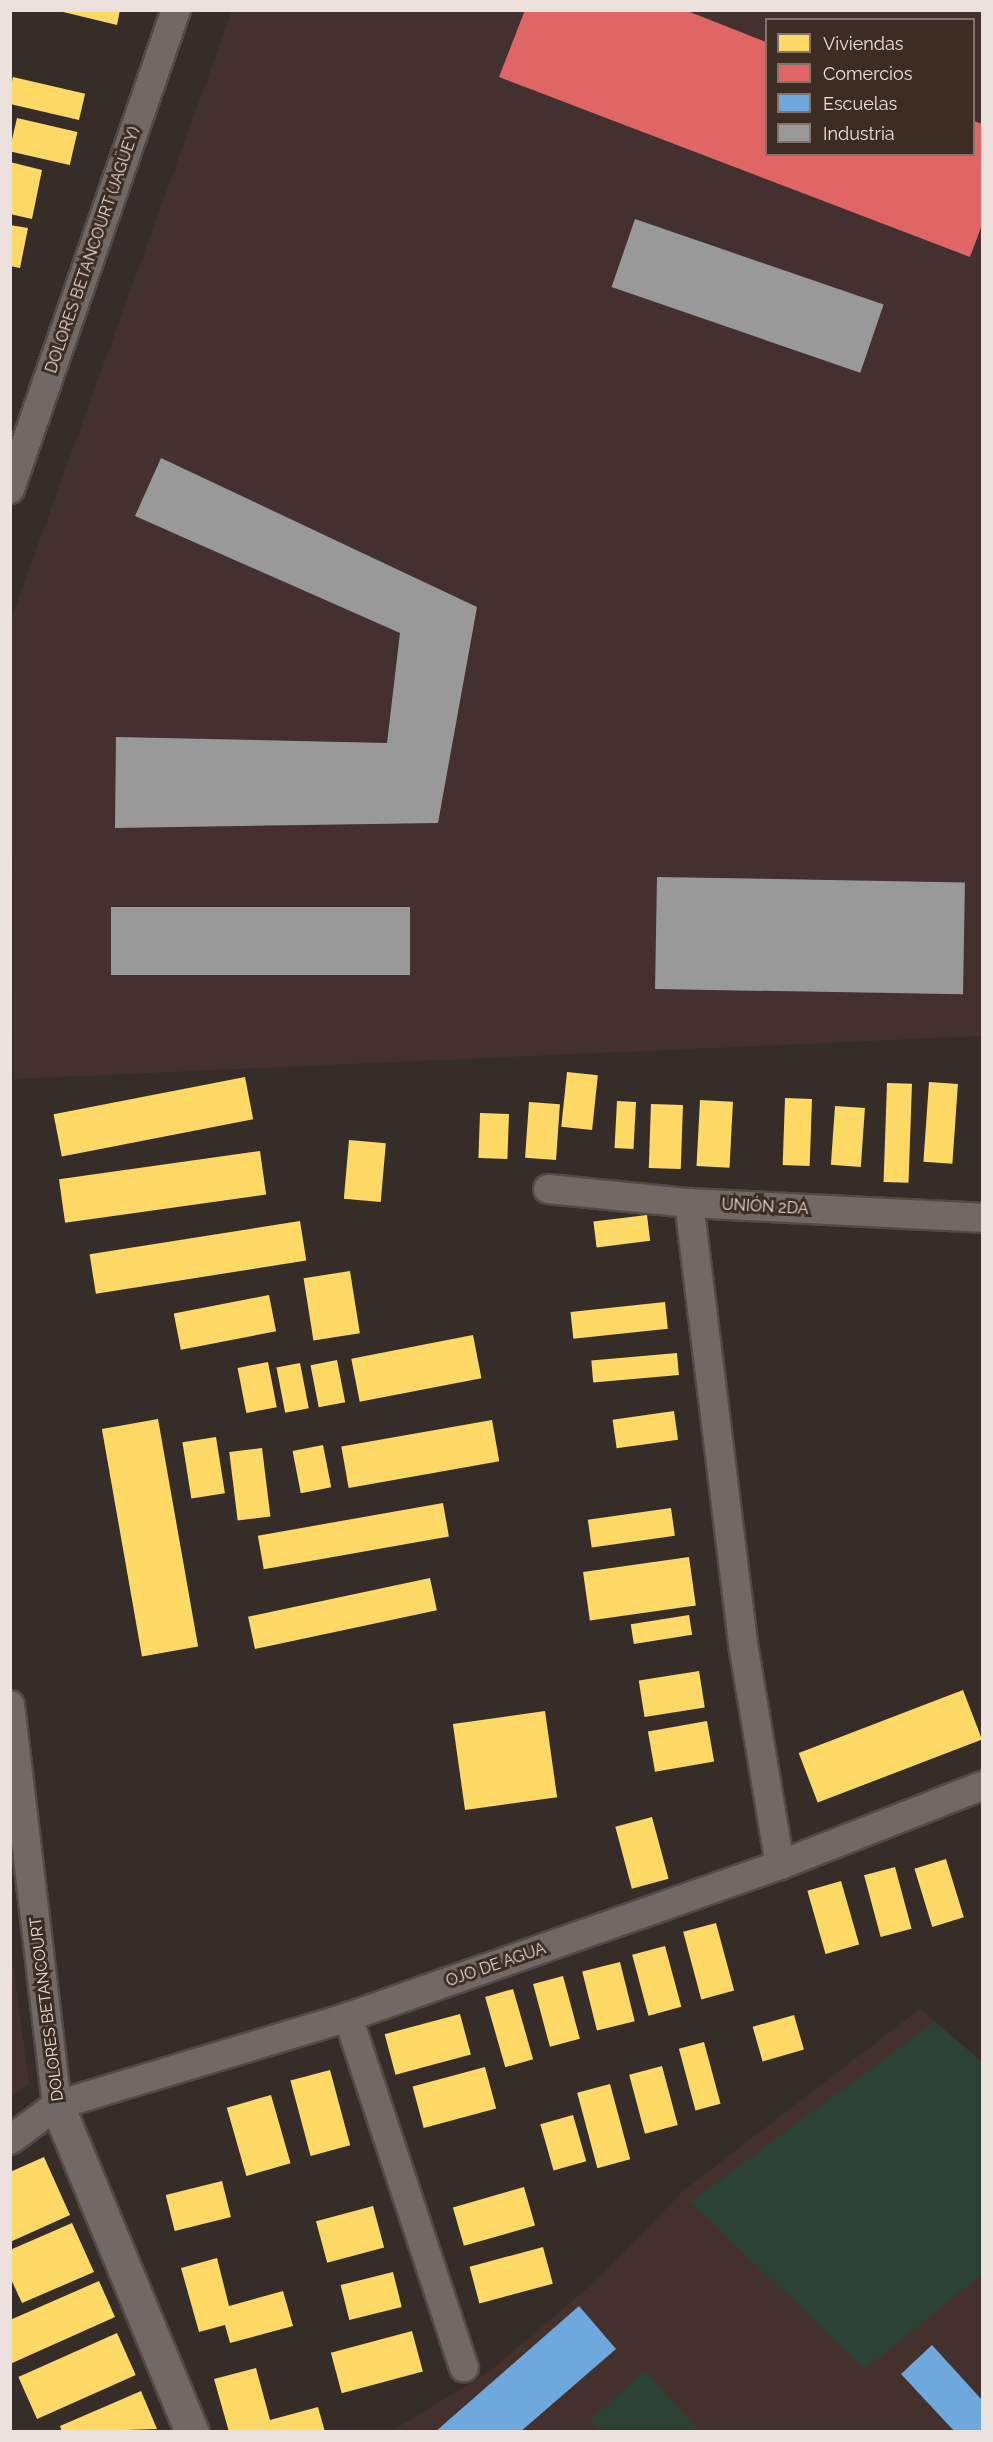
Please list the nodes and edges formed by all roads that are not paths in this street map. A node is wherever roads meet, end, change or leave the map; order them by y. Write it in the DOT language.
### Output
graph roads {
  1 [pos="176,10"];
  2 [pos="10,489"];
  3 [pos="548,1189"];
  4 [pos="689,1203"];
  5 [pos="982,1218"];
  6 [pos="10,1705"];
  7 [pos="982,1786"];
  8 [pos="780,1865"];
  9 [pos="348,2017"];
  10 [pos="57,2105"];
  11 [pos="10,2140"];
  12 [pos="464,2367"];
  13 [pos="192,2432"];
  1 -- 2 [label="street, DOLORES BETANCOURT (JAGÜEY)"];
  3 -- 4 [label="street, UNIÓN 2DA"];
  4 -- 5 [label="street, UNIÓN 2DA"];
  4 -- 8 [label="street"];
  6 -- 10 [label="street, DOLORES BETANCOURT"];
  7 -- 8 [label="street, OJO DE AGUA"];
  8 -- 9 [label="street, OJO DE AGUA"];
  9 -- 10 [label="street, OJO DE AGUA"];
  9 -- 12 [label="street"];
  10 -- 11 [label="street, OJO DE AGUA"];
  10 -- 13 [label="street, DOLORES BETANCOURT"];
}
